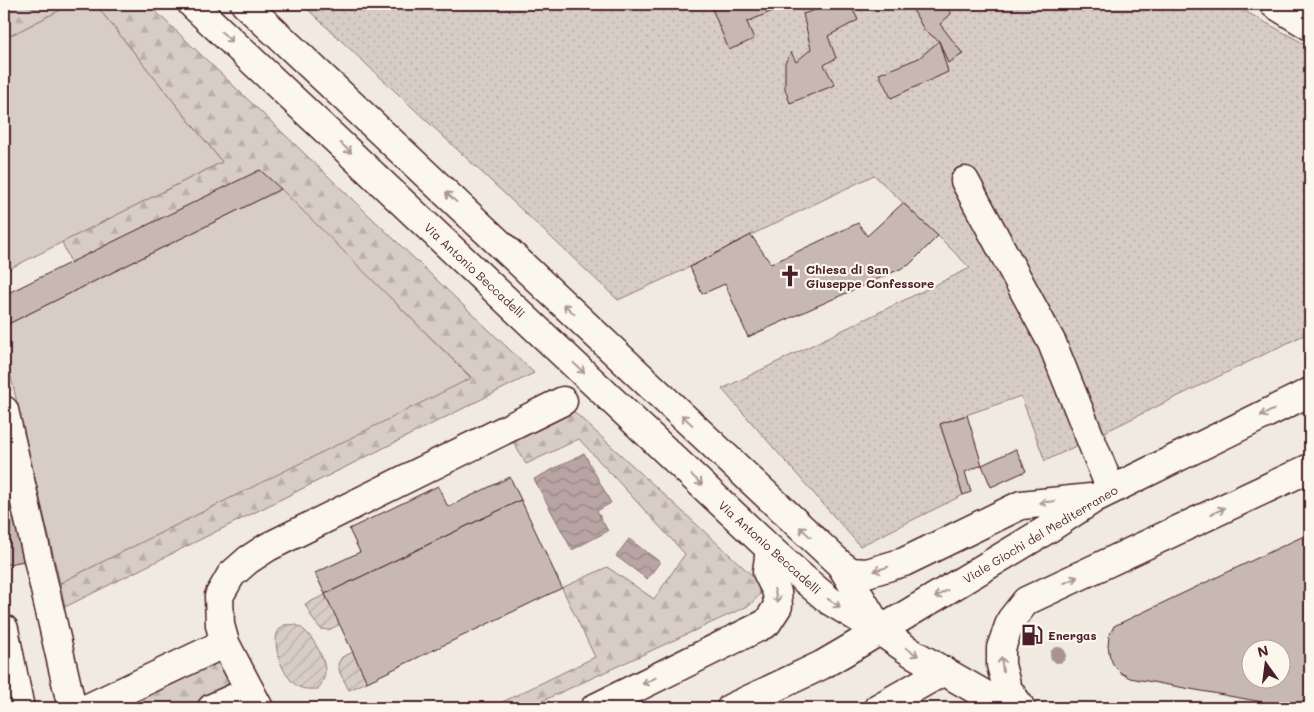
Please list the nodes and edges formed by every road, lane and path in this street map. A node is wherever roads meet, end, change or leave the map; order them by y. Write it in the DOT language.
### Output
graph roads {
  1 [pos="192,4"];
  2 [pos="246,4"];
  3 [pos="1274,4"];
  4 [pos="1310,26"];
  5 [pos="965,181"];
  6 [pos="1310,392"];
  7 [pos="563,401"];
  8 [pos="4,410"];
  9 [pos="1310,468"];
  10 [pos="1103,494"];
  11 [pos="770,549"];
  12 [pos="841,565"];
  13 [pos="4,629"];
  14 [pos="880,631"];
  15 [pos="225,643"];
  16 [pos="944,671"];
  17 [pos="255,700"];
  18 [pos="20,708"];
  19 [pos="72,708"];
  20 [pos="88,708"];
  21 [pos="212,708"];
  22 [pos="595,708"];
  23 [pos="732,708"];
  24 [pos="878,708"];
  25 [pos="1008,708"];
  26 [pos="1021,708"];
  1 -- 11 [label="main road, Via Antonio Beccadelli, one-way"];
  12 -- 2 [label="main road, one-way"];
  3 -- 4 [label="main road"];
  5 -- 10 [label="main road"];
  6 -- 10 [label="main road, Viale Giochi del Mediterraneo, one-way"];
  7 -- 15 [label="main road"];
  8 -- 19 [label="main road"];
  26 -- 9 [label="main road, one-way"];
  10 -- 12 [label="main road, one-way"];
  10 -- 14 [label="main road, Viale Giochi del Mediterraneo, one-way"];
  11 -- 14 [label="main road, Via Antonio Beccadelli, one-way"];
  11 -- 22 [label="main road, one-way"];
  12 -- 14 [label="main road"];
  13 -- 18 [label="main road"];
  14 -- 16 [label="main road, Via Antonio Beccadelli, one-way"];
  14 -- 23 [label="main road, Viale Giochi del Mediterraneo"];
  15 -- 17 [label="main road"];
  15 -- 20 [label="main road"];
  16 -- 24 [label="main road"];
  16 -- 25 [label="main road, Via Antonio Beccadelli"];
  17 -- 21 [label="main road"];
}
